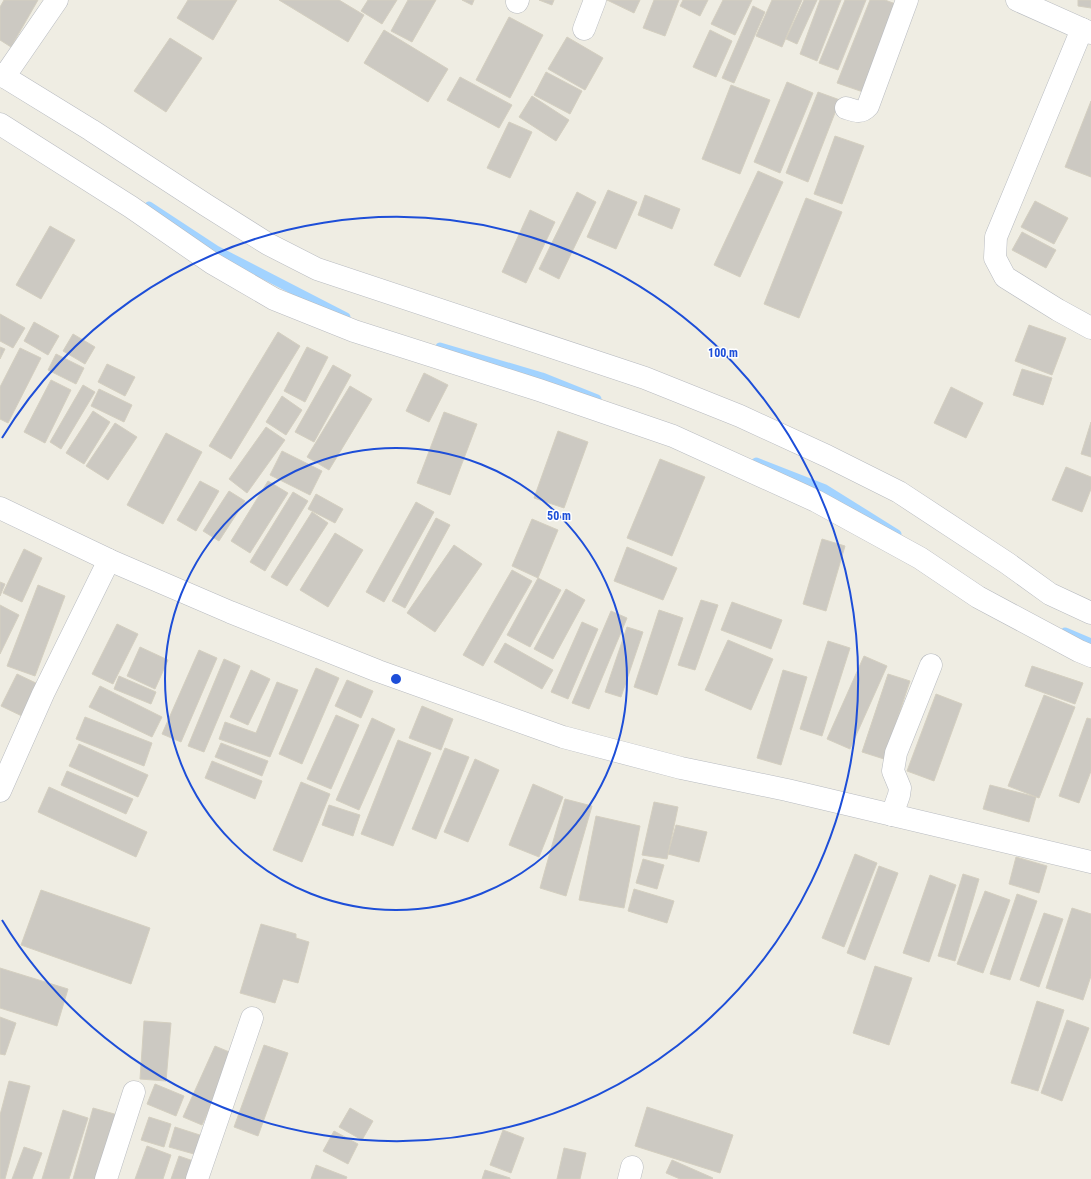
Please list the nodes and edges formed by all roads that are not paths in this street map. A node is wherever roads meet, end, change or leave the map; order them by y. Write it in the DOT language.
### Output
graph roads {
  1 [pos="57,0"];
  2 [pos="595,0"];
  3 [pos="907,0"];
  4 [pos="1016,0"];
  5 [pos="584,29"];
  6 [pos="1086,31"];
  7 [pos="2,75"];
  8 [pos="846,108"];
  9 [pos="0,124"];
  10 [pos="1091,328"];
  11 [pos="0,508"];
  12 [pos="109,560"];
  13 [pos="1091,613"];
  14 [pos="1091,656"];
  15 [pos="931,665"];
  16 [pos="0,791"];
  17 [pos="892,815"];
  18 [pos="1091,862"];
  19 [pos="252,1018"];
  20 [pos="134,1092"];
  21 [pos="106,1179"];
  22 [pos="197,1179"];
  1 -- 7 [label="street"];
  2 -- 5 [label="street"];
  3 -- 8 [label="street"];
  4 -- 6 [label="street"];
  6 -- 10 [label="street"];
  7 -- 13 [label="street"];
  9 -- 14 [label="street"];
  11 -- 12 [label="street"];
  12 -- 16 [label="street"];
  12 -- 17 [label="street"];
  15 -- 17 [label="street"];
  17 -- 18 [label="street"];
  19 -- 22 [label="street"];
  20 -- 21 [label="street"];
}
